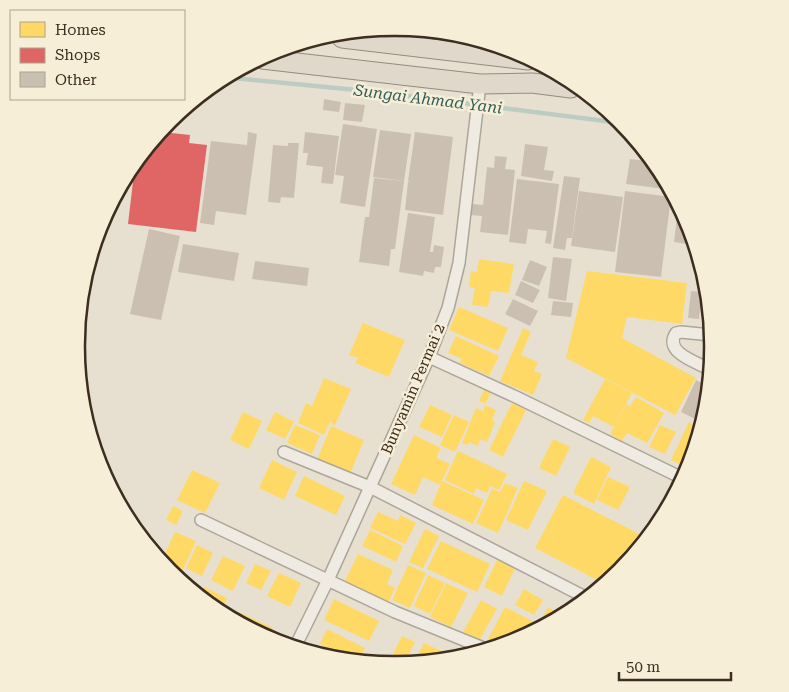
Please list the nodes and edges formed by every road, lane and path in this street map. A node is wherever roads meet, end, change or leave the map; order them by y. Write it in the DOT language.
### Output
graph roads {
  1 [pos="354,39"];
  2 [pos="490,52"];
  3 [pos="274,61"];
  4 [pos="566,87"];
  5 [pos="479,91"];
  6 [pos="704,334"];
  7 [pos="429,358"];
  8 [pos="704,366"];
  9 [pos="284,452"];
  10 [pos="676,475"];
  11 [pos="370,487"];
  12 [pos="201,520"];
  13 [pos="328,580"];
  14 [pos="580,594"];
  15 [pos="298,640"];
  16 [pos="475,645"];
  1 -- 2 [label="highway"];
  3 -- 5 [label="highway"];
  4 -- 5 [label="highway"];
  5 -- 7 [label="street, Bunyamin Permai 2"];
  6 -- 8 [label="street"];
  7 -- 10 [label="street"];
  7 -- 11 [label="street, Bunyamin Permai 2"];
  9 -- 11 [label="street"];
  11 -- 13 [label="street, Bunyamin Permai 2"];
  11 -- 14 [label="street"];
  12 -- 13 [label="street"];
  13 -- 15 [label="street, Bunyamin Permai 2"];
  13 -- 16 [label="street"];
}
